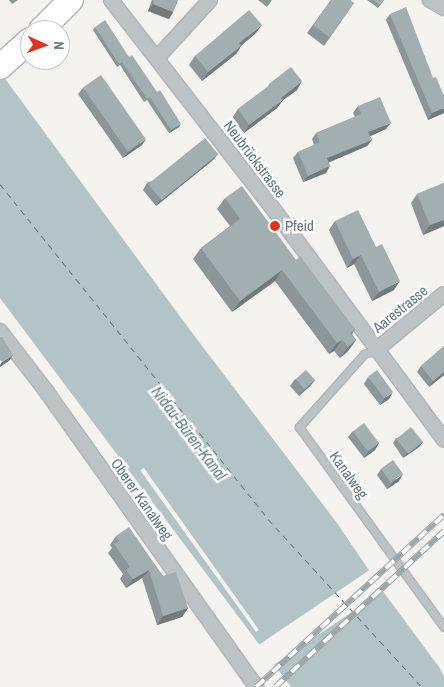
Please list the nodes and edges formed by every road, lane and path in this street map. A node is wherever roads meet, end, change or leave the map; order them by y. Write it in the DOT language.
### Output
graph roads {
  1 [pos="72,0"];
  2 [pos="111,0"];
  3 [pos="210,0"];
  4 [pos="430,0"];
  5 [pos="444,8"];
  6 [pos="51,20"];
  7 [pos="20,49"];
  8 [pos="157,58"];
  9 [pos="0,67"];
  10 [pos="444,294"];
  11 [pos="0,331"];
  12 [pos="376,350"];
  13 [pos="444,440"];
  14 [pos="444,627"];
  15 [pos="256,687"];
  1 -- 6 [label="highway"];
  2 -- 8 [label="street, Neubrückstrasse"];
  3 -- 8 [label="street"];
  4 -- 5 [label="street"];
  7 -- 9 [label="highway"];
  8 -- 12 [label="street, Neubrückstrasse"];
  10 -- 12 [label="street, Aarestrasse"];
  11 -- 15 [label="street, Oberer Kanalweg"];
  12 -- 13 [label="street, Neubrückstrasse"];
  12 -- 14 [label="lane, Kanalweg"];
}
